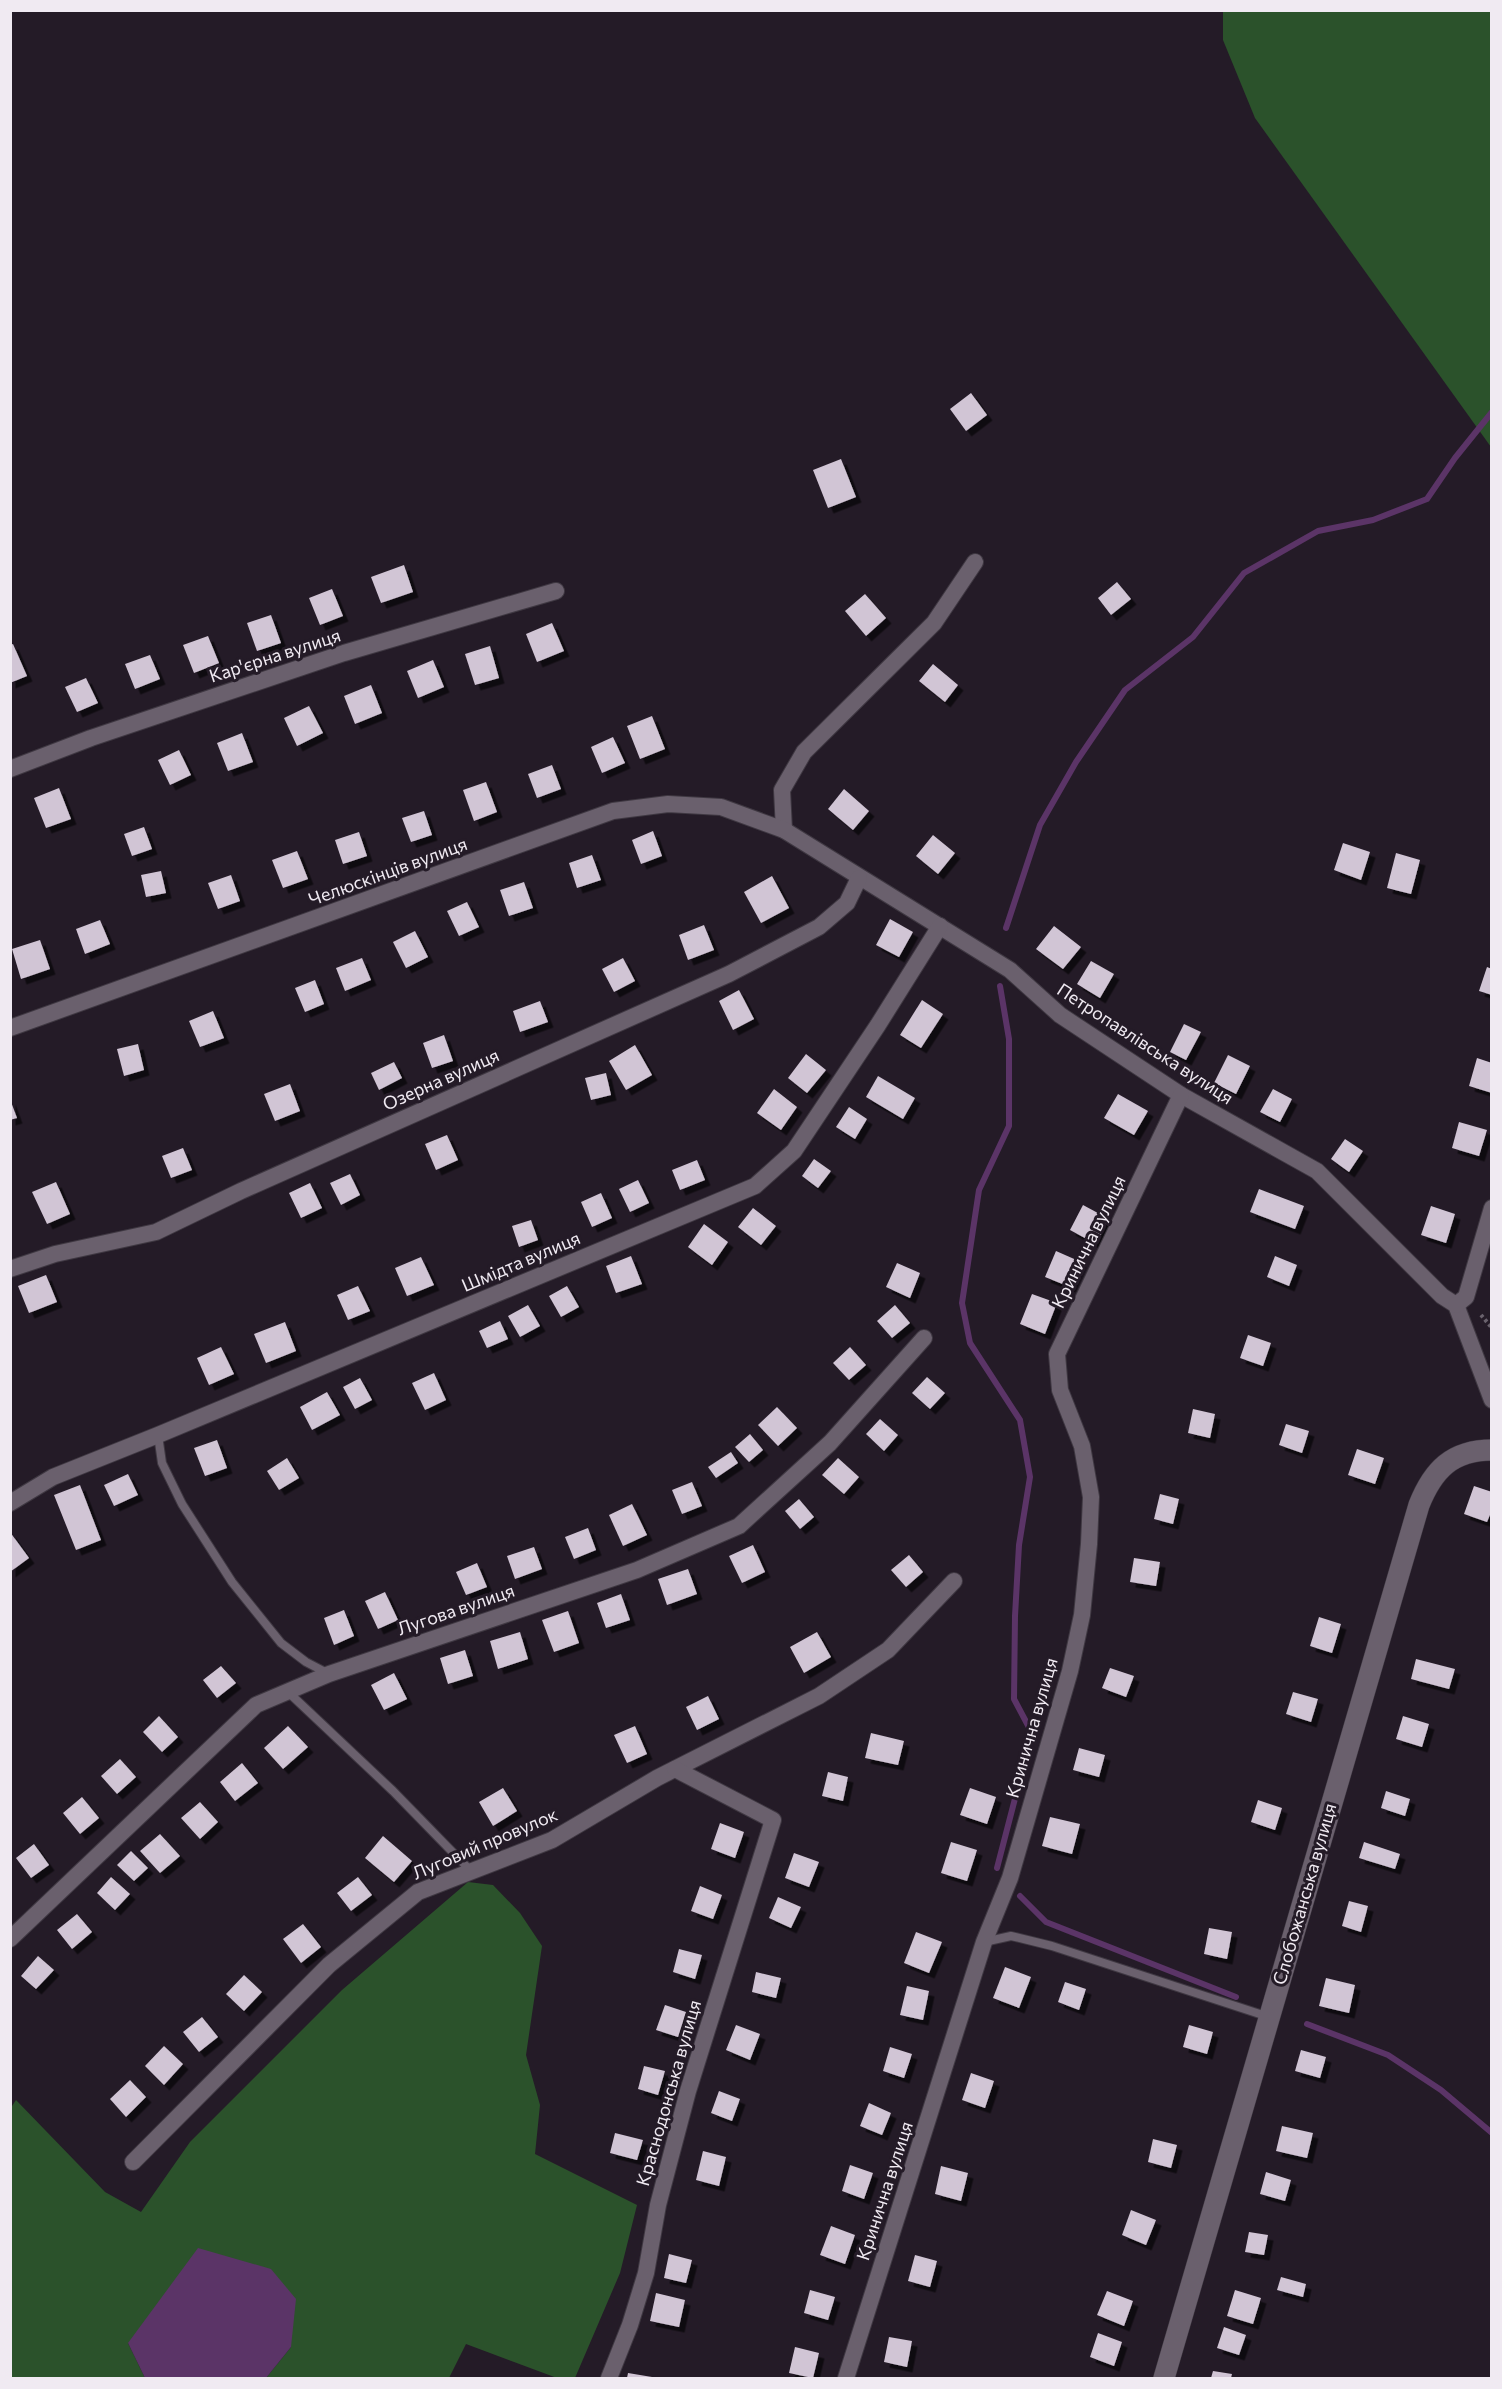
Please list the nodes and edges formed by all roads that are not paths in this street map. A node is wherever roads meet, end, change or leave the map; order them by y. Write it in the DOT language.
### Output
graph roads {
  1 [pos="975,562"];
  2 [pos="556,591"];
  3 [pos="10,769"];
  4 [pos="784,830"];
  5 [pos="859,878"];
  6 [pos="940,927"];
  7 [pos="10,1028"];
  8 [pos="1181,1095"];
  9 [pos="1491,1208"];
  10 [pos="10,1269"];
  11 [pos="1456,1305"];
  12 [pos="924,1338"];
  13 [pos="1491,1400"];
  14 [pos="158,1435"];
  15 [pos="1491,1450"];
  16 [pos="10,1503"];
  17 [pos="954,1581"];
  18 [pos="329,1674"];
  19 [pos="287,1691"];
  20 [pos="675,1769"];
  21 [pos="471,1870"];
  22 [pos="10,1938"];
  23 [pos="984,1942"];
  24 [pos="1269,2016"];
  25 [pos="133,2162"];
  26 [pos="609,2379"];
  27 [pos="846,2379"];
  28 [pos="1164,2379"];
  1 -- 4 [label="street"];
  2 -- 3 [label="street, Кар'єрна вулиця"];
  4 -- 5 [label="street, Петропавлівська вулиця"];
  4 -- 7 [label="street, Челюскінців вулиця"];
  5 -- 6 [label="street, Петропавлівська вулиця"];
  5 -- 10 [label="street, Озерна вулиця"];
  6 -- 8 [label="street, Петропавлівська вулиця"];
  6 -- 14 [label="street, Шмідта вулиця"];
  8 -- 11 [label="street, Петропавлівська вулиця"];
  8 -- 23 [label="street, Кринична вулиця"];
  9 -- 11 [label="street"];
  11 -- 13 [label="street"];
  12 -- 18 [label="street, Лугова вулиця"];
  14 -- 16 [label="street, Шмідта вулиця"];
  14 -- 18 [label="lane"];
  15 -- 24 [label="street, Слобожанська вулиця"];
  17 -- 20 [label="street, Луговий провулок"];
  18 -- 19 [label="street, Лугова вулиця"];
  19 -- 21 [label="lane"];
  19 -- 22 [label="street, Лугова вулиця"];
  20 -- 21 [label="street, Луговий провулок"];
  20 -- 26 [label="street, Краснодонська вулиця"];
  21 -- 25 [label="street, Луговий провулок"];
  23 -- 24 [label="lane"];
  23 -- 27 [label="street, Кринична вулиця"];
  24 -- 28 [label="street, Слобожанська вулиця"];
}
